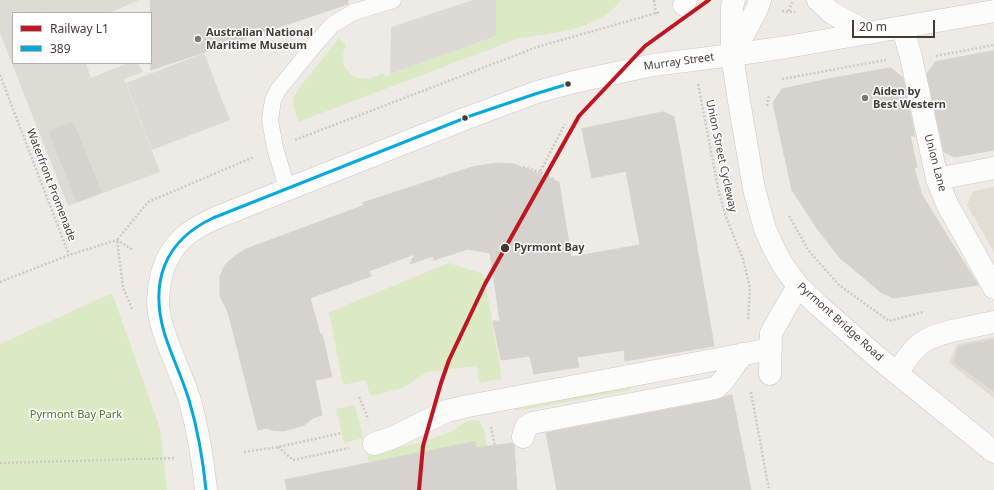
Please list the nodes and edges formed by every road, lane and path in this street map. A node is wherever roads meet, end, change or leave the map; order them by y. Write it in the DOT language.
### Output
graph roads {
  1 [pos="393,0"];
  2 [pos="654,0"];
  3 [pos="734,0"];
  4 [pos="760,0"];
  5 [pos="793,0"];
  6 [pos="818,0"];
  7 [pos="779,11"];
  8 [pos="789,11"];
  9 [pos="994,11"];
  10 [pos="795,12"];
  11 [pos="903,28"];
  12 [pos="869,33"];
  13 [pos="994,45"];
  14 [pos="732,55"];
  15 [pos="934,56"];
  16 [pos="693,59"];
  17 [pos="887,60"];
  18 [pos="0,75"];
  19 [pos="782,79"];
  20 [pos="769,95"];
  21 [pos="767,108"];
  22 [pos="566,124"];
  23 [pos="275,148"];
  24 [pos="523,167"];
  25 [pos="994,168"];
  26 [pos="540,172"];
  27 [pos="937,178"];
  28 [pos="553,179"];
  29 [pos="287,188"];
  30 [pos="788,213"];
  31 [pos="116,240"];
  32 [pos="133,250"];
  33 [pos="68,255"];
  34 [pos="0,282"];
  35 [pos="798,286"];
  36 [pos="994,288"];
  37 [pos="925,311"];
  38 [pos="994,322"];
  39 [pos="771,349"];
  40 [pos="743,354"];
  41 [pos="897,373"];
  42 [pos="770,374"];
  43 [pos="342,433"];
  44 [pos="523,437"];
  45 [pos="374,444"];
  46 [pos="278,447"];
  47 [pos="350,448"];
  48 [pos="244,452"];
  49 [pos="994,452"];
  50 [pos="203,456"];
  51 [pos="0,463"];
  52 [pos="206,490"];
  53 [pos="769,490"];
  1 -- 23 [label="lane"];
  2 -- 23 [label="path"];
  3 -- 14 [label="street, Pyrmont Bridge Road"];
  4 -- 14 [label="street"];
  5 -- 8 [label="path"];
  6 -- 12 [label="street"];
  7 -- 8 [label="path"];
  8 -- 10 [label="path"];
  9 -- 11 [label="street, Murray Street"];
  11 -- 12 [label="street, Murray Street"];
  11 -- 27 [label="street, Union Lane"];
  12 -- 14 [label="street, Murray Street"];
  13 -- 15 [label="path"];
  14 -- 16 [label="street, Murray Street"];
  14 -- 35 [label="street, Pyrmont Bridge Road"];
  16 -- 29 [label="street, Murray Street"];
  16 -- 40 [label="path, Union Street Cycleway"];
  17 -- 19 [label="path"];
  18 -- 33 [label="path, Waterfront Promenade"];
  20 -- 21 [label="path"];
  22 -- 26 [label="path"];
  23 -- 29 [label="lane"];
  23 -- 31 [label="path"];
  24 -- 26 [label="path"];
  25 -- 27 [label="street"];
  26 -- 28 [label="path"];
  27 -- 36 [label="street, Union Lane"];
  29 -- 50 [label="street, Murray Street"];
  30 -- 37 [label="path"];
  31 -- 32 [label="path"];
  31 -- 33 [label="path"];
  33 -- 34 [label="path, Waterfront Promenade"];
  35 -- 39 [label="street"];
  35 -- 41 [label="street, Pyrmont Bridge Road"];
  38 -- 41 [label="street"];
  39 -- 40 [label="street"];
  39 -- 42 [label="street"];
  40 -- 44 [label="street"];
  40 -- 45 [label="street"];
  40 -- 53 [label="path, Union Street Cycleway"];
  41 -- 49 [label="street, Pyrmont Bridge Road"];
  43 -- 46 [label="path"];
  46 -- 47 [label="path"];
  46 -- 48 [label="path"];
  50 -- 51 [label="path"];
  50 -- 52 [label="street, Murray Street"];
}
